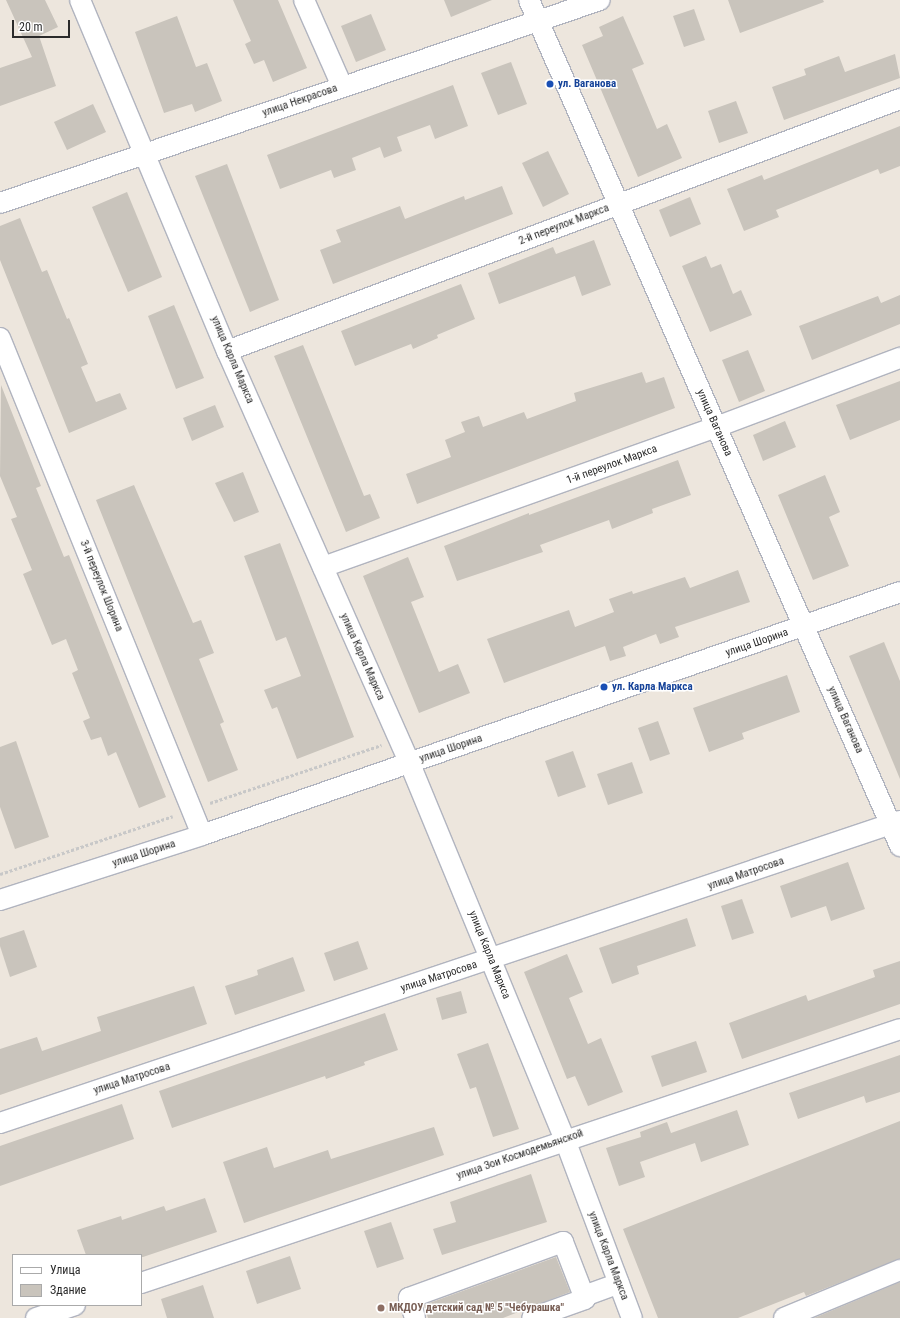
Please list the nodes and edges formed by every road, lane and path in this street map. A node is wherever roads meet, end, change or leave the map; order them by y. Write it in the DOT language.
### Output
graph roads {
  1 [pos="80,0"];
  2 [pos="304,0"];
  3 [pos="529,0"];
  4 [pos="600,0"];
  5 [pos="538,21"];
  6 [pos="342,86"];
  7 [pos="900,99"];
  8 [pos="146,155"];
  9 [pos="0,203"];
  10 [pos="618,204"];
  11 [pos="0,338"];
  12 [pos="227,351"];
  13 [pos="900,358"];
  14 [pos="716,428"];
  15 [pos="323,568"];
  16 [pos="900,592"];
  17 [pos="804,627"];
  18 [pos="410,764"];
  19 [pos="895,823"];
  20 [pos="202,835"];
  21 [pos="900,846"];
  22 [pos="2,893"];
  23 [pos="491,960"];
  24 [pos="900,1029"];
  25 [pos="0,1123"];
  26 [pos="565,1140"];
  27 [pos="900,1270"];
  28 [pos="142,1283"];
  29 [pos="619,1283"];
  30 [pos="584,1296"];
  31 [pos="72,1306"];
  32 [pos="36,1318"];
  33 [pos="415,1318"];
  34 [pos="532,1318"];
  35 [pos="632,1318"];
  36 [pos="784,1318"];
  1 -- 8 [label="street, улица Карла Маркса"];
  2 -- 6 [label="street"];
  3 -- 5 [label="street, улица Ваганова"];
  4 -- 5 [label="street, улица Некрасова"];
  5 -- 6 [label="street, улица Некрасова"];
  5 -- 10 [label="street, улица Ваганова"];
  6 -- 8 [label="street, улица Некрасова"];
  7 -- 10 [label="street, 2-й переулок Маркса"];
  8 -- 9 [label="street, улица Некрасова"];
  8 -- 12 [label="street, улица Карла Маркса"];
  10 -- 12 [label="street, 2-й переулок Маркса"];
  10 -- 14 [label="street, улица Ваганова"];
  11 -- 20 [label="street, 3-й переулок Шорина"];
  12 -- 15 [label="street, улица Карла Маркса"];
  13 -- 14 [label="street, 1-й переулок Маркса"];
  14 -- 15 [label="street, 1-й переулок Маркса"];
  14 -- 17 [label="street, улица Ваганова"];
  15 -- 18 [label="street, улица Карла Маркса"];
  16 -- 17 [label="street, улица Шорина"];
  17 -- 18 [label="street, улица Шорина"];
  17 -- 19 [label="street, улица Ваганова"];
  18 -- 20 [label="street, улица Шорина"];
  18 -- 23 [label="street, улица Карла Маркса"];
  19 -- 21 [label="street, улица Ваганова"];
  19 -- 23 [label="street, улица Матросова"];
  20 -- 22 [label="street, улица Шорина"];
  23 -- 25 [label="street, улица Матросова"];
  23 -- 26 [label="street, улица Карла Маркса"];
  24 -- 26 [label="street, улица Зои Космодемьянской"];
  26 -- 28 [label="street, улица Зои Космодемьянской"];
  26 -- 29 [label="street, улица Карла Маркса"];
  27 -- 36 [label="street"];
  29 -- 30 [label="street"];
  29 -- 35 [label="street, улица Карла Маркса"];
  30 -- 33 [label="street"];
  30 -- 34 [label="street"];
  31 -- 32 [label="street"];
}
